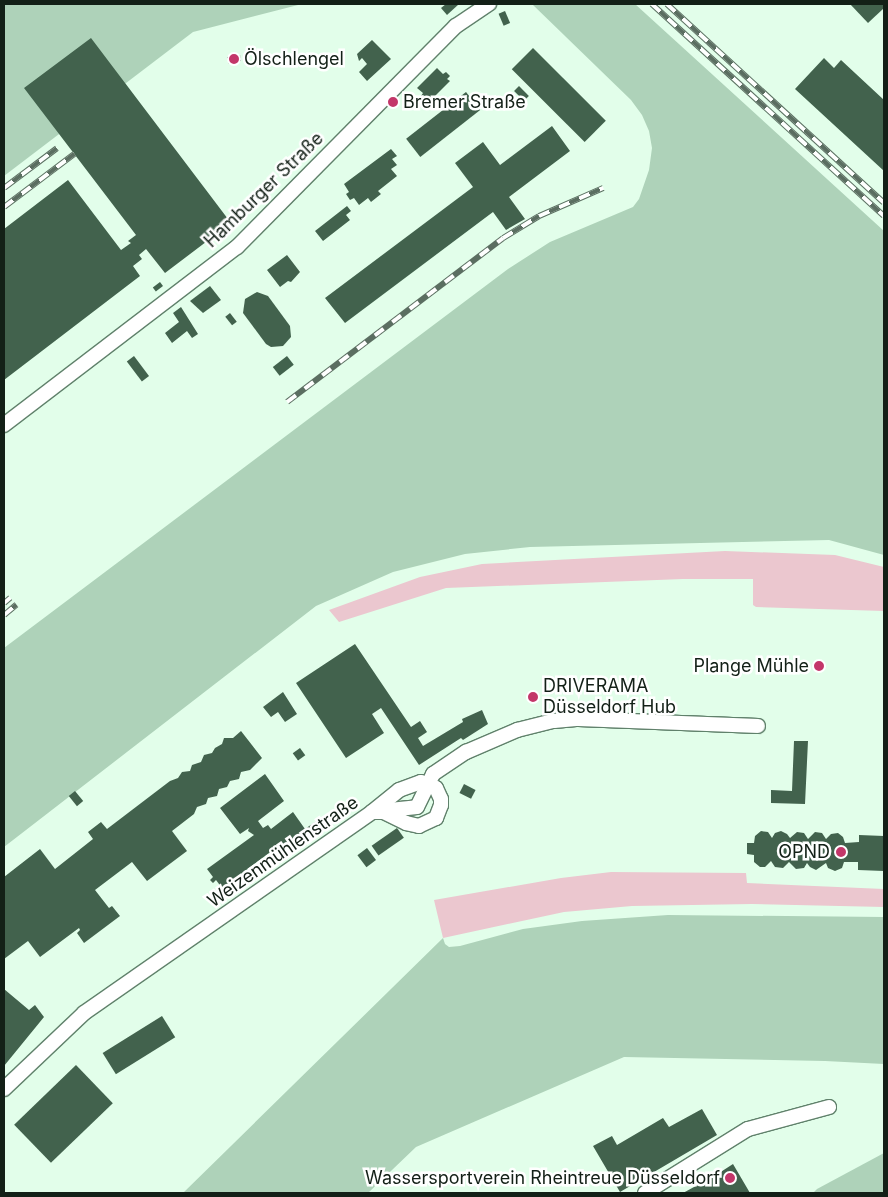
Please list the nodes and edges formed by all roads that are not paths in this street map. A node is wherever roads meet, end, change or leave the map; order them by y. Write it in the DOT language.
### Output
graph roads {
  1 [pos="489,4"];
  2 [pos="4,425"];
  3 [pos="758,726"];
  4 [pos="428,784"];
  5 [pos="372,812"];
  6 [pos="4,1089"];
  7 [pos="829,1107"];
  8 [pos="645,1193"];
  1 -- 2 [label="street, Hamburger Straße"];
  3 -- 4 [label="street, Weizenmühlenstraße"];
  4 -- 5 [label="street"];
  4 -- 5 [label="street, Weizenmühlenstraße"];
  4 -- 5 [label="street"];
  5 -- 6 [label="street, Weizenmühlenstraße"];
  7 -- 8 [label="street"];
}
